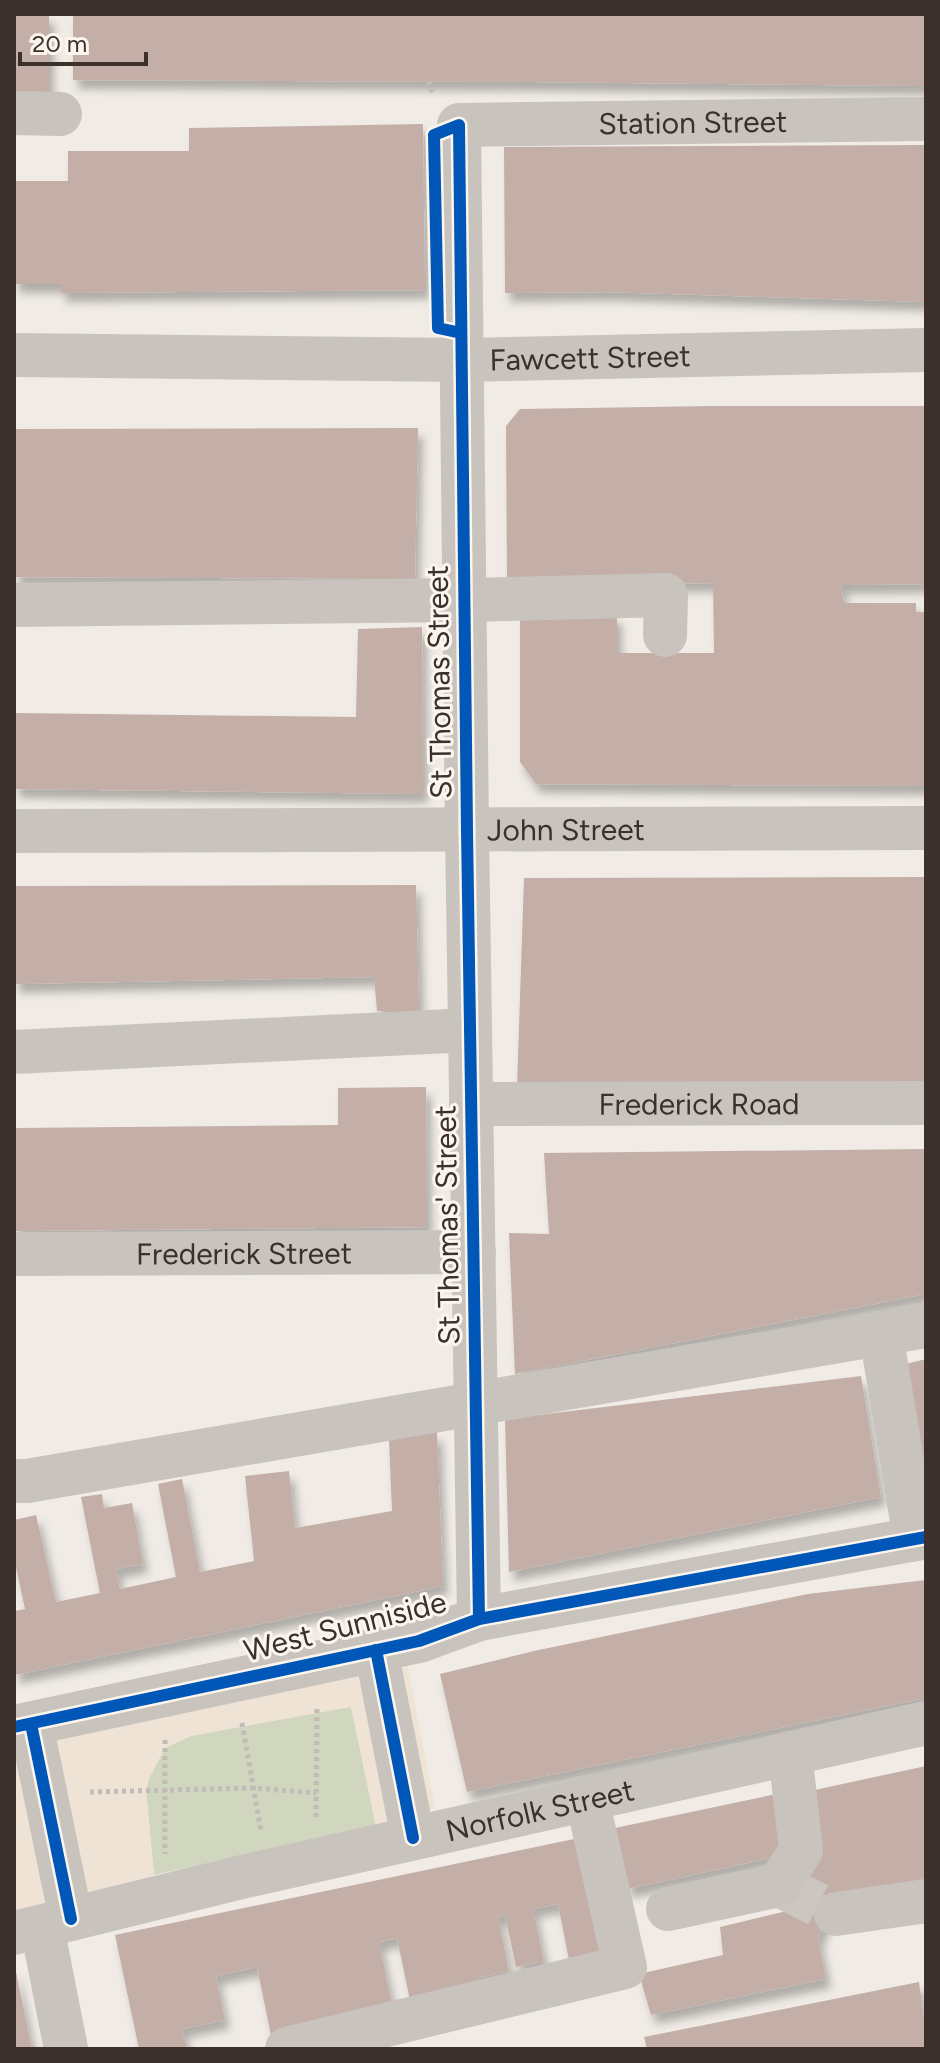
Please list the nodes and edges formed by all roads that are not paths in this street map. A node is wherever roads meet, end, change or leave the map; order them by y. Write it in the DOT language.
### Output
graph roads {
  1 [pos="14,113"];
  2 [pos="60,114"];
  3 [pos="926,119"];
  4 [pos="459,125"];
  5 [pos="926,350"];
  6 [pos="14,355"];
  7 [pos="462,360"];
  8 [pos="465,600"];
  9 [pos="14,605"];
  10 [pos="665,635"];
  11 [pos="926,828"];
  12 [pos="467,830"];
  13 [pos="14,831"];
  14 [pos="470,1030"];
  15 [pos="14,1052"];
  16 [pos="926,1103"];
  17 [pos="471,1104"];
  18 [pos="474,1252"];
  19 [pos="14,1254"];
  20 [pos="926,1326"];
  21 [pos="881,1334"];
  22 [pos="476,1405"];
  23 [pos="14,1481"];
  24 [pos="921,1538"];
  25 [pos="479,1619"];
  26 [pos="376,1650"];
  27 [pos="926,1723"];
  28 [pos="22,1725"];
  29 [pos="790,1753"];
  30 [pos="587,1799"];
  31 [pos="413,1838"];
  32 [pos="925,1907"];
  33 [pos="668,1909"];
  34 [pos="836,1914"];
  35 [pos="42,1926"];
  36 [pos="66,2049"];
  37 [pos="287,2049"];
  1 -- 2 [label="street"];
  3 -- 4 [label="street, Station Street"];
  4 -- 7 [label="street, St Thomas Street"];
  5 -- 7 [label="street, Fawcett Street"];
  6 -- 7 [label="street, Fawcett Street"];
  7 -- 8 [label="street, St Thomas Street"];
  8 -- 9 [label="street"];
  8 -- 10 [label="street"];
  8 -- 12 [label="street, St Thomas Street"];
  11 -- 12 [label="street, John Street"];
  12 -- 13 [label="street, John Street"];
  12 -- 14 [label="street, St Thomas' Street"];
  14 -- 15 [label="street"];
  14 -- 17 [label="street, St Thomas' Street"];
  16 -- 17 [label="street, Frederick Road"];
  17 -- 18 [label="street, St Thomas' Street"];
  18 -- 19 [label="street, Frederick Street"];
  18 -- 22 [label="street, St Thomas' Street"];
  20 -- 21 [label="street"];
  21 -- 22 [label="street"];
  21 -- 24 [label="street"];
  22 -- 23 [label="street"];
  22 -- 25 [label="street, St Thomas' Street"];
  24 -- 25 [label="street, West Sunniside"];
  25 -- 26 [label="street, West Sunniside"];
  26 -- 28 [label="street, West Sunniside"];
  26 -- 31 [label="street"];
  27 -- 29 [label="street, Norfolk Street"];
  28 -- 35 [label="street"];
  29 -- 30 [label="street, Norfolk Street"];
  29 -- 33 [label="street"];
  30 -- 31 [label="street, Norfolk Street"];
  30 -- 37 [label="street"];
  31 -- 35 [label="street, Norfolk Street"];
  32 -- 34 [label="street"];
  35 -- 36 [label="street"];
}
